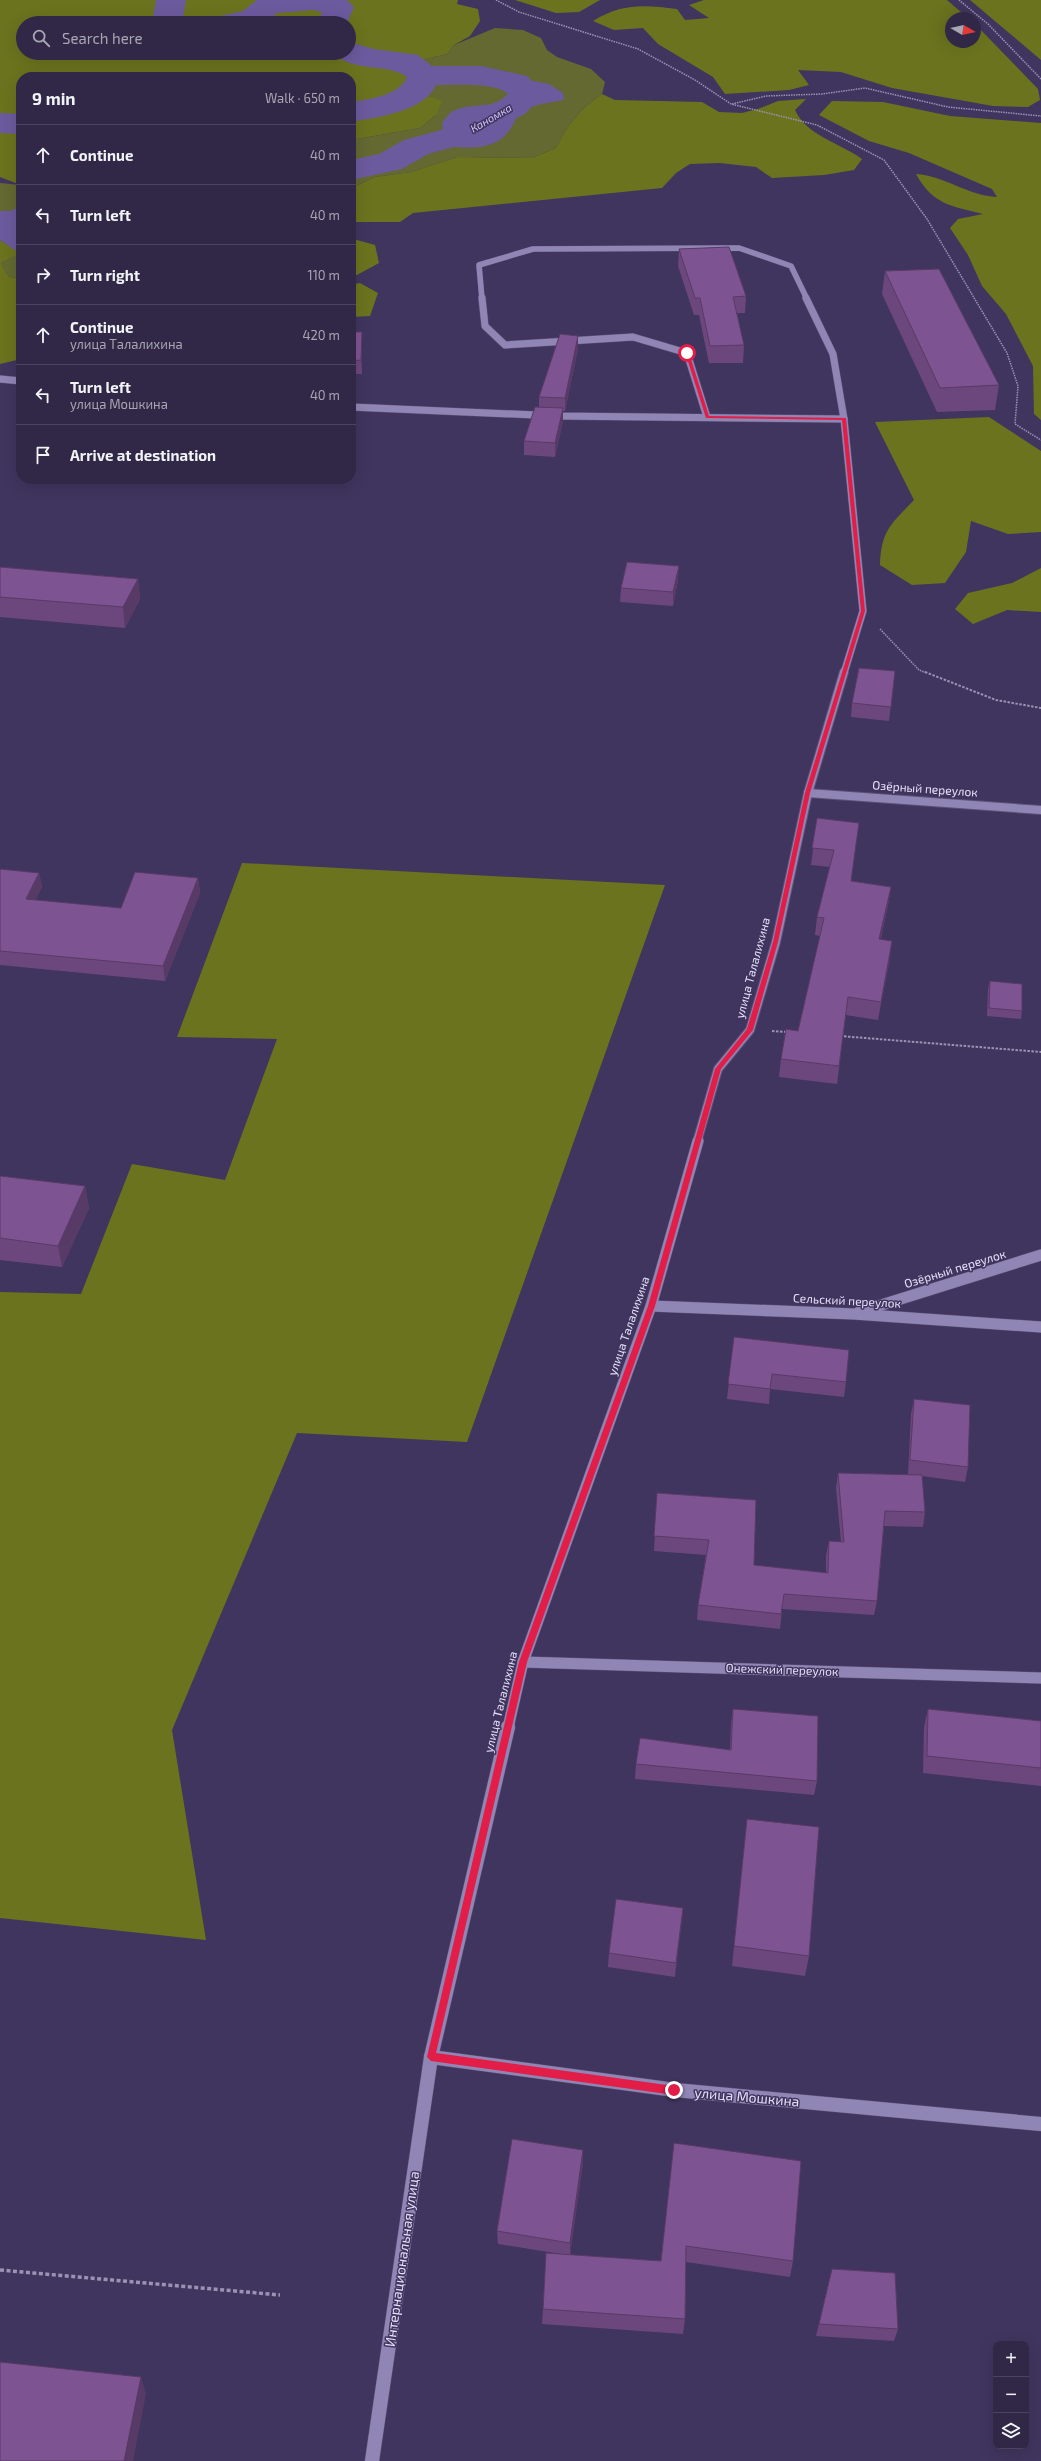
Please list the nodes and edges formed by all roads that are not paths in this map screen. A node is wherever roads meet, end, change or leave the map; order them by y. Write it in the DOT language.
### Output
graph roads {
  1 [pos="0,379"];
  2 [pos="16,380"];
  3 [pos="356,407"];
  4 [pos="708,417"];
  5 [pos="844,419"];
  6 [pos="808,793"];
  7 [pos="1041,810"];
  8 [pos="1041,1255"];
  9 [pos="651,1306"];
  10 [pos="854,1314"];
  11 [pos="1041,1327"];
  12 [pos="523,1662"];
  13 [pos="1041,1678"];
  14 [pos="431,2057"];
  15 [pos="1041,2124"];
  16 [pos="372,2461"];
  1 -- 2 [label="street"];
  3 -- 4 [label="street"];
  4 -- 5 [label="street"];
  4 -- 5 [label="street"];
  5 -- 6 [label="street, улица Талалихина"];
  6 -- 7 [label="street, Озёрный переулок"];
  6 -- 9 [label="street, улица Талалихина"];
  8 -- 10 [label="street, Озёрный переулок"];
  9 -- 10 [label="street, Сельский переулок"];
  9 -- 12 [label="street, улица Талалихина"];
  10 -- 11 [label="street, Сельский переулок"];
  12 -- 13 [label="street, Онежский переулок"];
  12 -- 14 [label="street, улица Талалихина"];
  14 -- 15 [label="street, улица Мошкина"];
  14 -- 16 [label="street, Интернациональная улица"];
}
